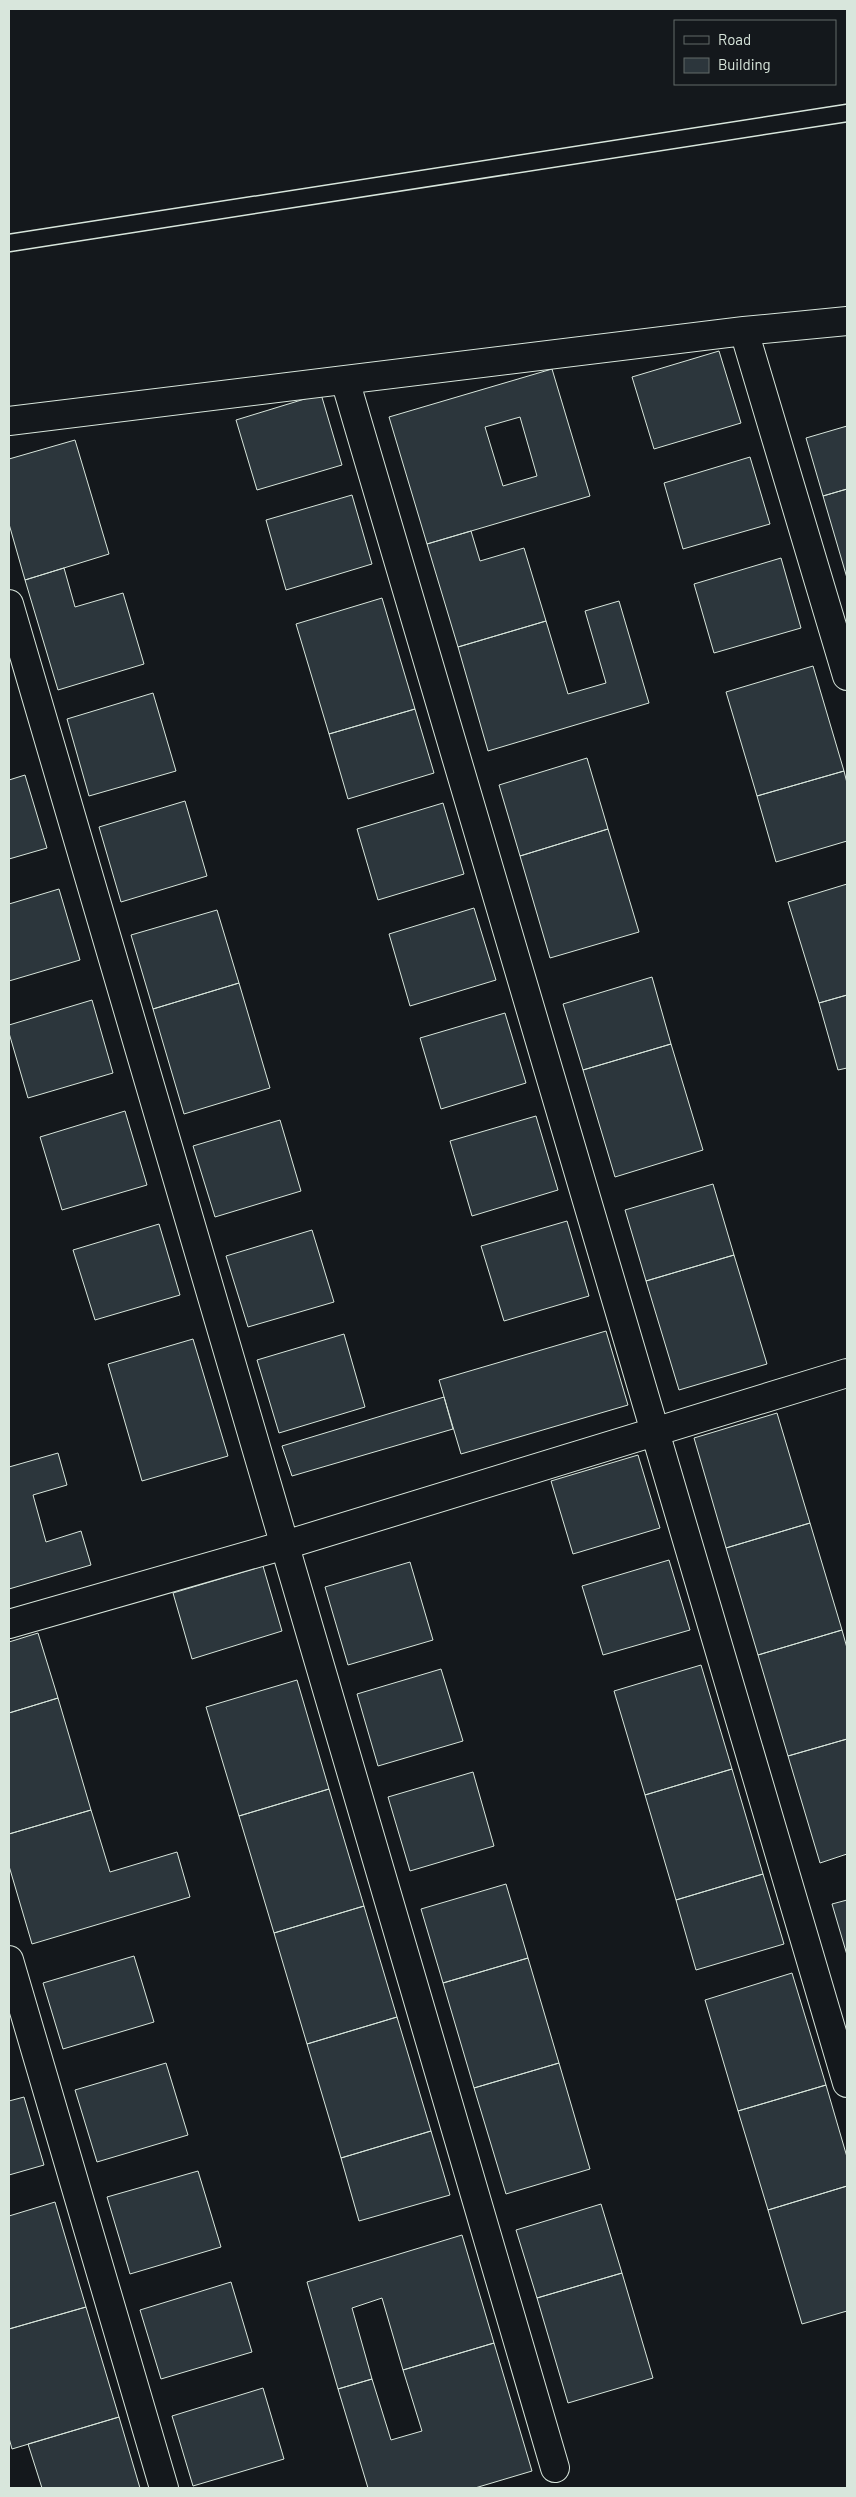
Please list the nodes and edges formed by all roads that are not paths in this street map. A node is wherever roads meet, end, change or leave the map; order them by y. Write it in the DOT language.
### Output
graph roads {
  1 [pos="847,113"];
  2 [pos="9,243"];
  3 [pos="847,321"];
  4 [pos="744,331"];
  5 [pos="345,380"];
  6 [pos="9,421"];
  7 [pos="9,604"];
  8 [pos="847,676"];
  9 [pos="847,1373"];
  10 [pos="655,1433"];
  11 [pos="284,1544"];
  12 [pos="9,1624"];
  13 [pos="9,1960"];
  14 [pos="847,2083"];
  15 [pos="555,2468"];
  16 [pos="164,2488"];
  1 -- 2 [label="lane"];
  3 -- 4 [label="street"];
  4 -- 5 [label="street"];
  4 -- 8 [label="street"];
  5 -- 6 [label="street"];
  5 -- 10 [label="street"];
  7 -- 11 [label="street"];
  9 -- 10 [label="street"];
  10 -- 11 [label="street"];
  10 -- 14 [label="street"];
  11 -- 12 [label="street"];
  11 -- 15 [label="street"];
  13 -- 16 [label="street"];
}
